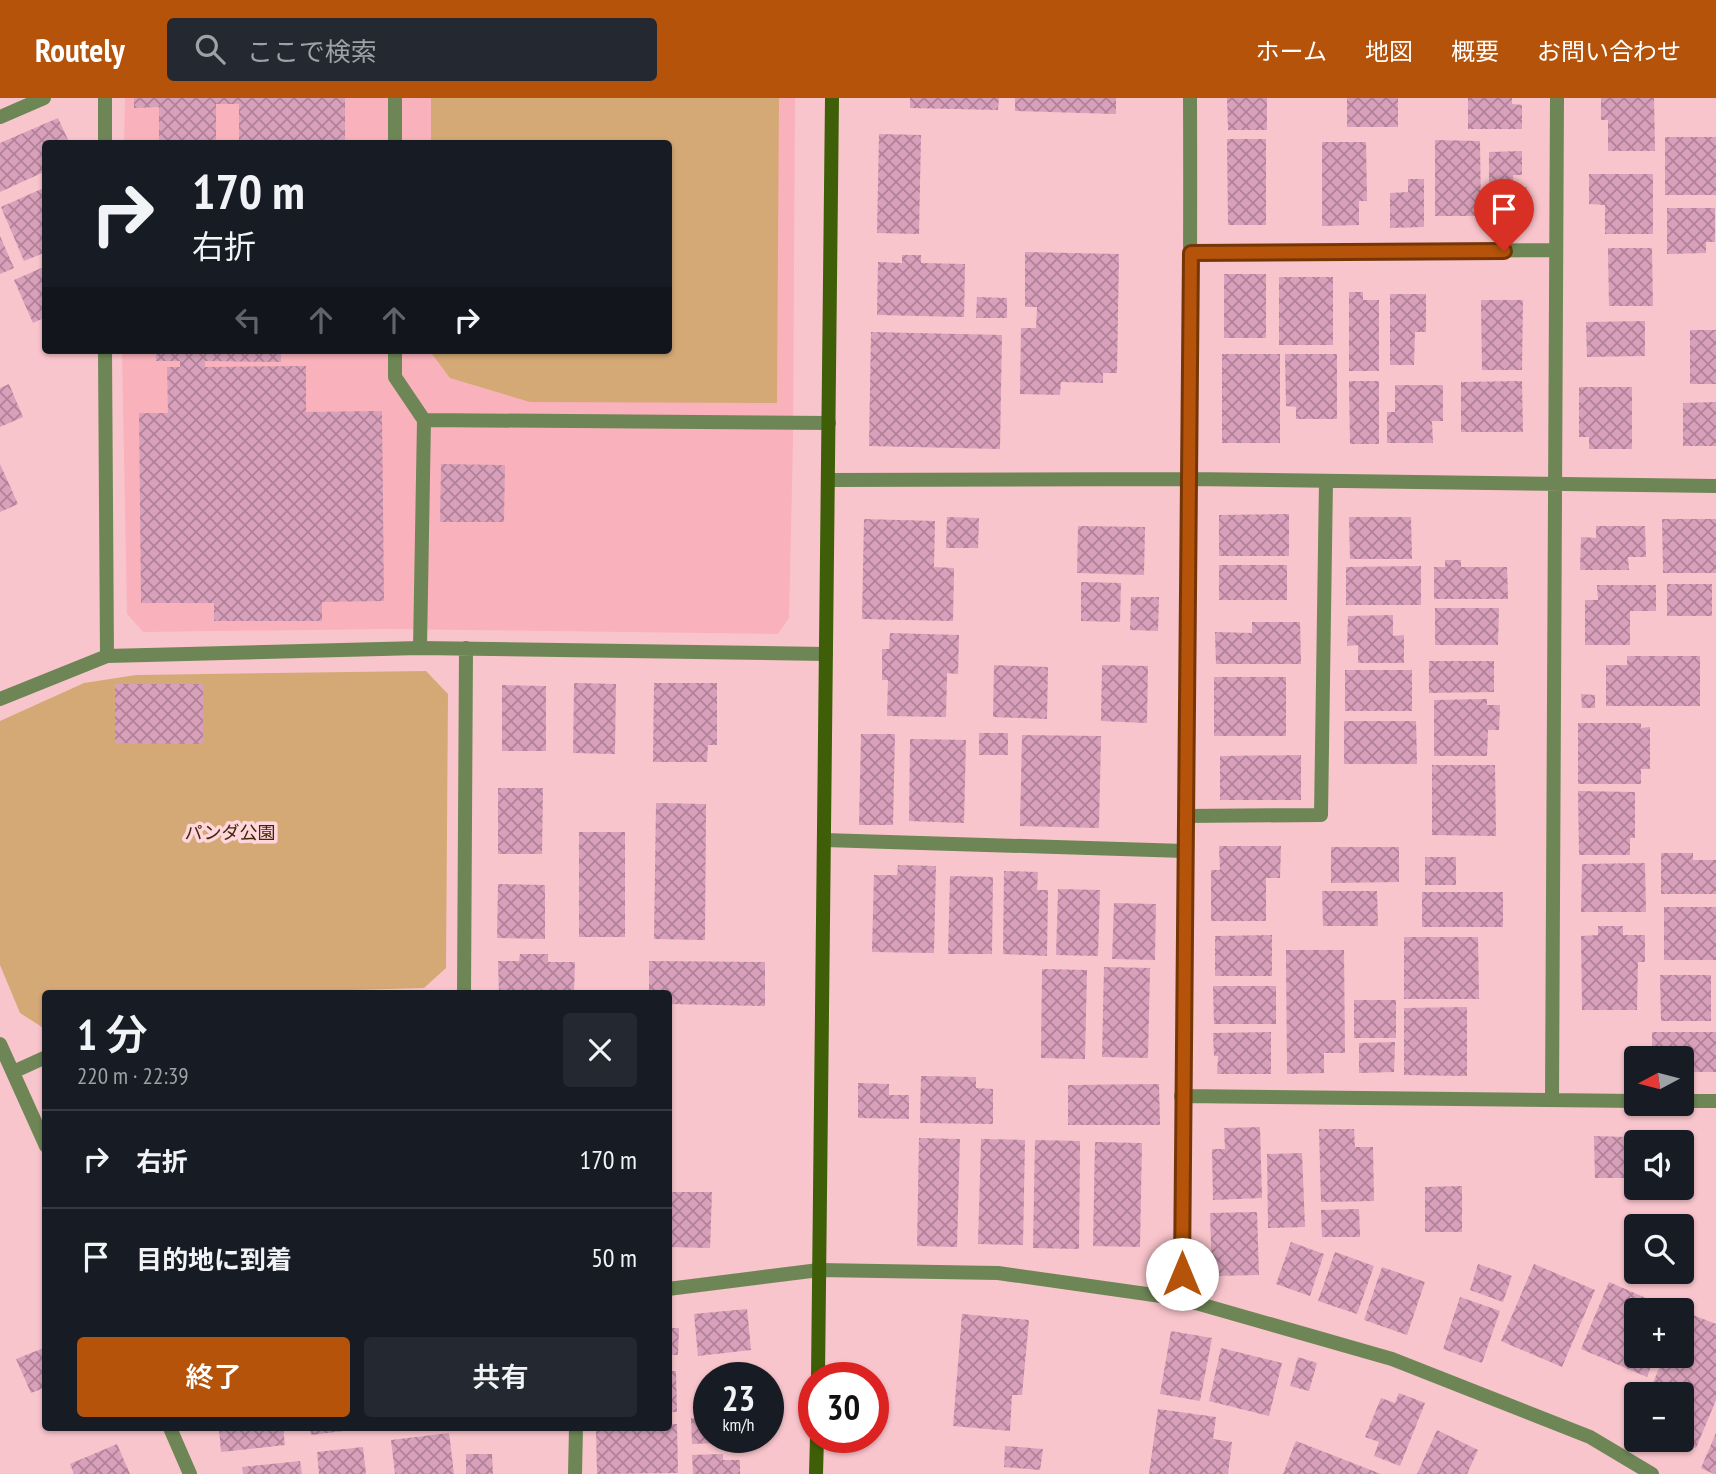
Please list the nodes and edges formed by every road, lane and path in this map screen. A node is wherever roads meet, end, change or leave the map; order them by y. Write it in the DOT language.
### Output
graph roads {
  1 [pos="44,98"];
  2 [pos="105,98"];
  3 [pos="395,98"];
  4 [pos="832,98"];
  5 [pos="1190,98"];
  6 [pos="1557,98"];
  7 [pos="0,117"];
  8 [pos="105,140"];
  9 [pos="395,140"];
  10 [pos="1556,250"];
  11 [pos="1191,253"];
  12 [pos="105,354"];
  13 [pos="395,354"];
  14 [pos="424,420"];
  15 [pos="830,423"];
  16 [pos="1190,479"];
  17 [pos="830,480"];
  18 [pos="1326,481"];
  19 [pos="1555,484"];
  20 [pos="1716,486"];
  21 [pos="420,648"];
  22 [pos="466,648"];
  23 [pos="826,653"];
  24 [pos="107,656"];
  25 [pos="0,699"];
  26 [pos="1185,816"];
  27 [pos="824,840"];
  28 [pos="1185,851"];
  29 [pos="464,990"];
  30 [pos="0,1044"];
  31 [pos="42,1059"];
  32 [pos="13,1072"];
  33 [pos="1181,1096"];
  34 [pos="1552,1100"];
  35 [pos="1624,1101"];
  36 [pos="1694,1101"];
  37 [pos="1716,1101"];
  38 [pos="42,1137"];
  39 [pos="819,1270"];
  40 [pos="672,1288"];
  41 [pos="1182,1299"];
  42 [pos="818,1362"];
  43 [pos="171,1431"];
  44 [pos="576,1431"];
  45 [pos="817,1453"];
  46 [pos="190,1474"];
  47 [pos="575,1474"];
  48 [pos="816,1474"];
  49 [pos="1652,1474"];
  1 -- 7 [label="street"];
  2 -- 8 [label="street"];
  3 -- 9 [label="street"];
  4 -- 15 [label="street"];
  5 -- 11 [label="street"];
  6 -- 10 [label="street"];
  10 -- 11 [label="street"];
  10 -- 19 [label="street"];
  11 -- 16 [label="street"];
  12 -- 24 [label="street"];
  13 -- 14 [label="street"];
  14 -- 15 [label="street"];
  14 -- 21 [label="street"];
  15 -- 17 [label="street"];
  16 -- 17 [label="street"];
  16 -- 18 [label="street"];
  16 -- 26 [label="street"];
  17 -- 23 [label="street"];
  18 -- 19 [label="street"];
  18 -- 26 [label="street"];
  19 -- 20 [label="street"];
  19 -- 34 [label="street"];
  21 -- 22 [label="street"];
  21 -- 24 [label="street"];
  22 -- 23 [label="street"];
  22 -- 29 [label="street"];
  23 -- 27 [label="street"];
  24 -- 25 [label="street"];
  26 -- 28 [label="street"];
  27 -- 28 [label="street"];
  27 -- 39 [label="street"];
  28 -- 33 [label="street"];
  30 -- 32 [label="street"];
  31 -- 32 [label="street"];
  32 -- 38 [label="street"];
  33 -- 34 [label="street"];
  33 -- 41 [label="street"];
  34 -- 35 [label="street"];
  36 -- 37 [label="street"];
  39 -- 40 [label="street"];
  39 -- 41 [label="street"];
  39 -- 42 [label="street"];
  41 -- 49 [label="street"];
  43 -- 46 [label="street"];
  44 -- 47 [label="street"];
  45 -- 48 [label="street"];
}
